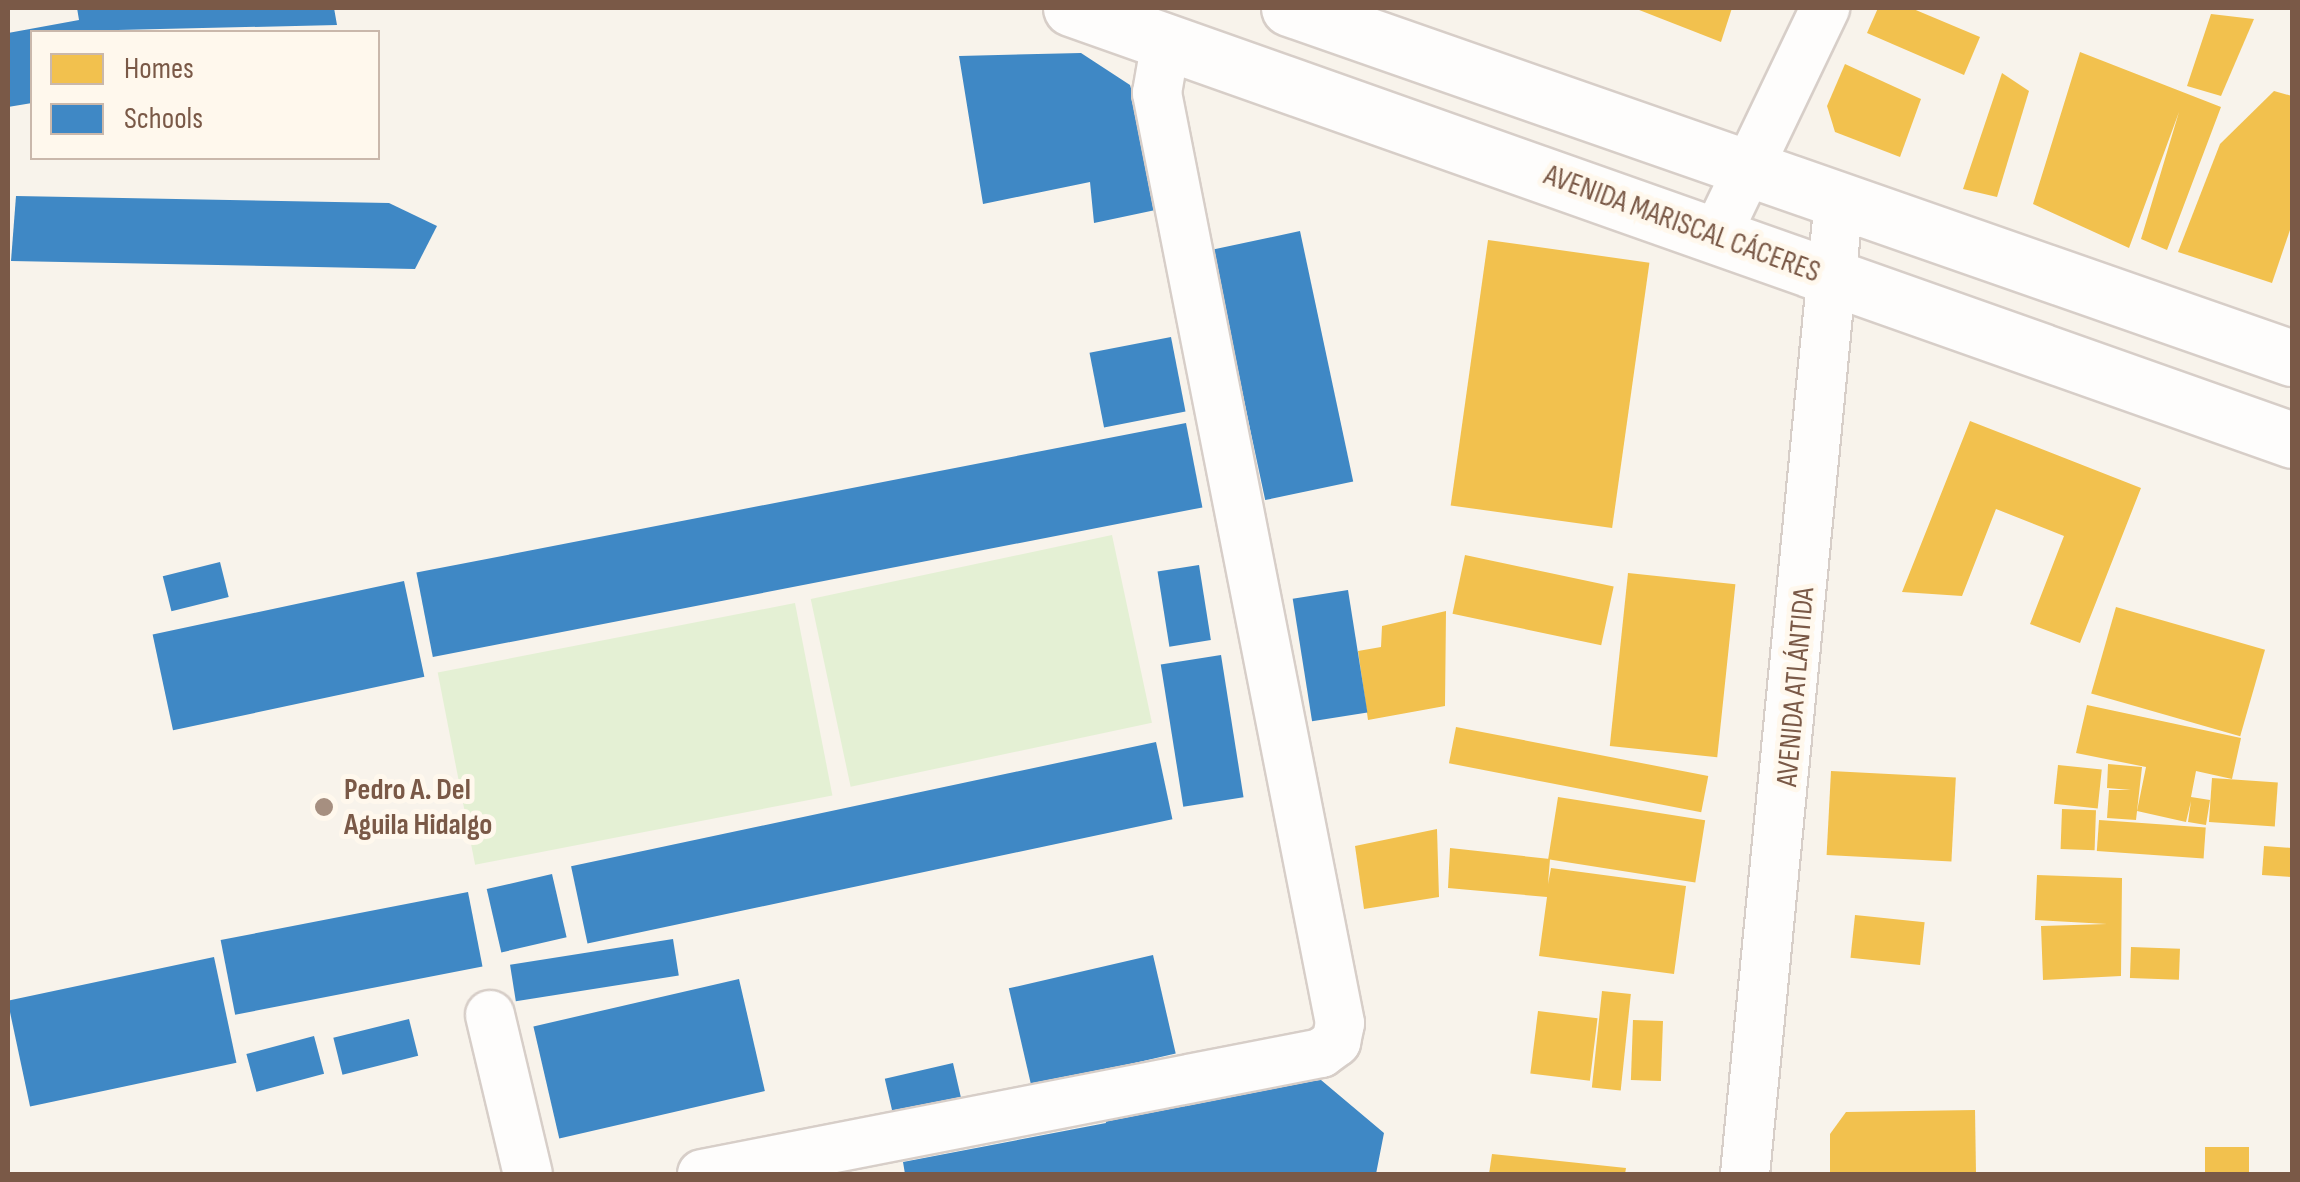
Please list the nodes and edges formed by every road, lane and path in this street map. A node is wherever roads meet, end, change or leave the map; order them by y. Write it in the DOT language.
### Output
graph roads {
  1 [pos="1072,8"];
  2 [pos="1289,8"];
  3 [pos="1824,8"];
  4 [pos="1166,41"];
  5 [pos="1746,166"];
  6 [pos="1839,199"];
  7 [pos="1716,236"];
  8 [pos="1828,276"];
  9 [pos="2292,358"];
  10 [pos="2292,440"];
  11 [pos="490,1015"];
  12 [pos="528,1174"];
  13 [pos="702,1174"];
  14 [pos="1745,1174"];
  1 -- 4 [label="main road, AVENIDA MARISCAL CÁCERES"];
  2 -- 5 [label="main road"];
  3 -- 5 [label="street"];
  4 -- 7 [label="main road, AVENIDA MARISCAL CÁCERES"];
  4 -- 13 [label="street"];
  5 -- 6 [label="main road"];
  5 -- 7 [label="street"];
  6 -- 8 [label="street, AVENIDA ATLÁNTIDA"];
  6 -- 9 [label="main road"];
  7 -- 8 [label="main road, AVENIDA MARISCAL CÁCERES"];
  8 -- 10 [label="main road, AVENIDA MARISCAL CÁCERES"];
  8 -- 14 [label="street, AVENIDA ATLÁNTIDA"];
  11 -- 12 [label="street"];
}
